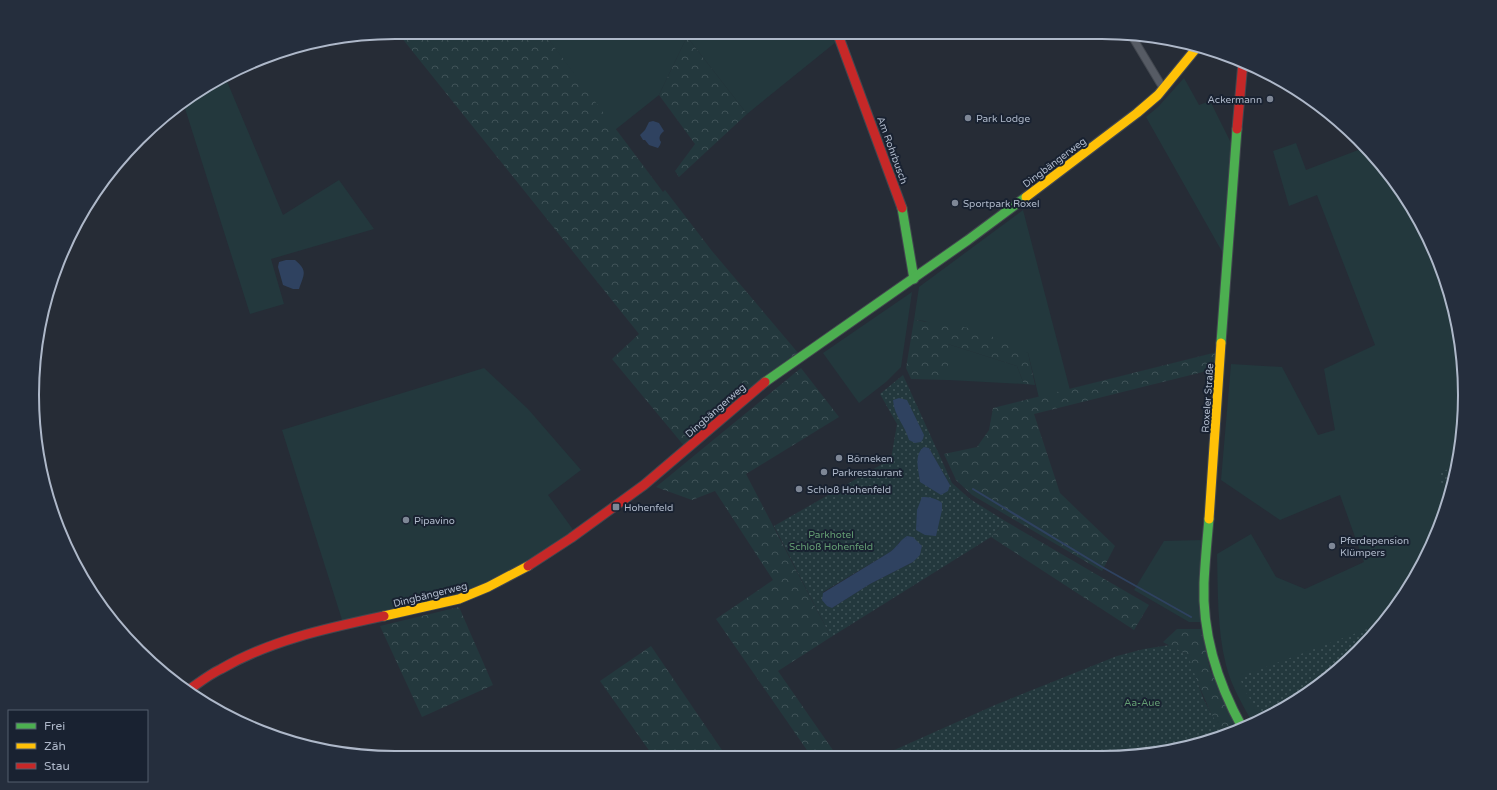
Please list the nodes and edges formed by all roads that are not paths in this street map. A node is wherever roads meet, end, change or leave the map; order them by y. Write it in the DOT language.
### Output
graph roads {
  1 [pos="840,39"];
  2 [pos="1135,41"];
  3 [pos="1194,51"];
  4 [pos="1242,68"];
  5 [pos="1163,88"];
  6 [pos="914,279"];
  7 [pos="192,687"];
  8 [pos="1240,723"];
  1 -- 6 [label="main road, Am Rohrbusch"];
  2 -- 5 [label="street"];
  3 -- 5 [label="main road, Dingbängerweg"];
  4 -- 8 [label="main road, Roxeler Straße"];
  5 -- 6 [label="main road, Dingbängerweg"];
  6 -- 7 [label="main road, Dingbängerweg"];
}
